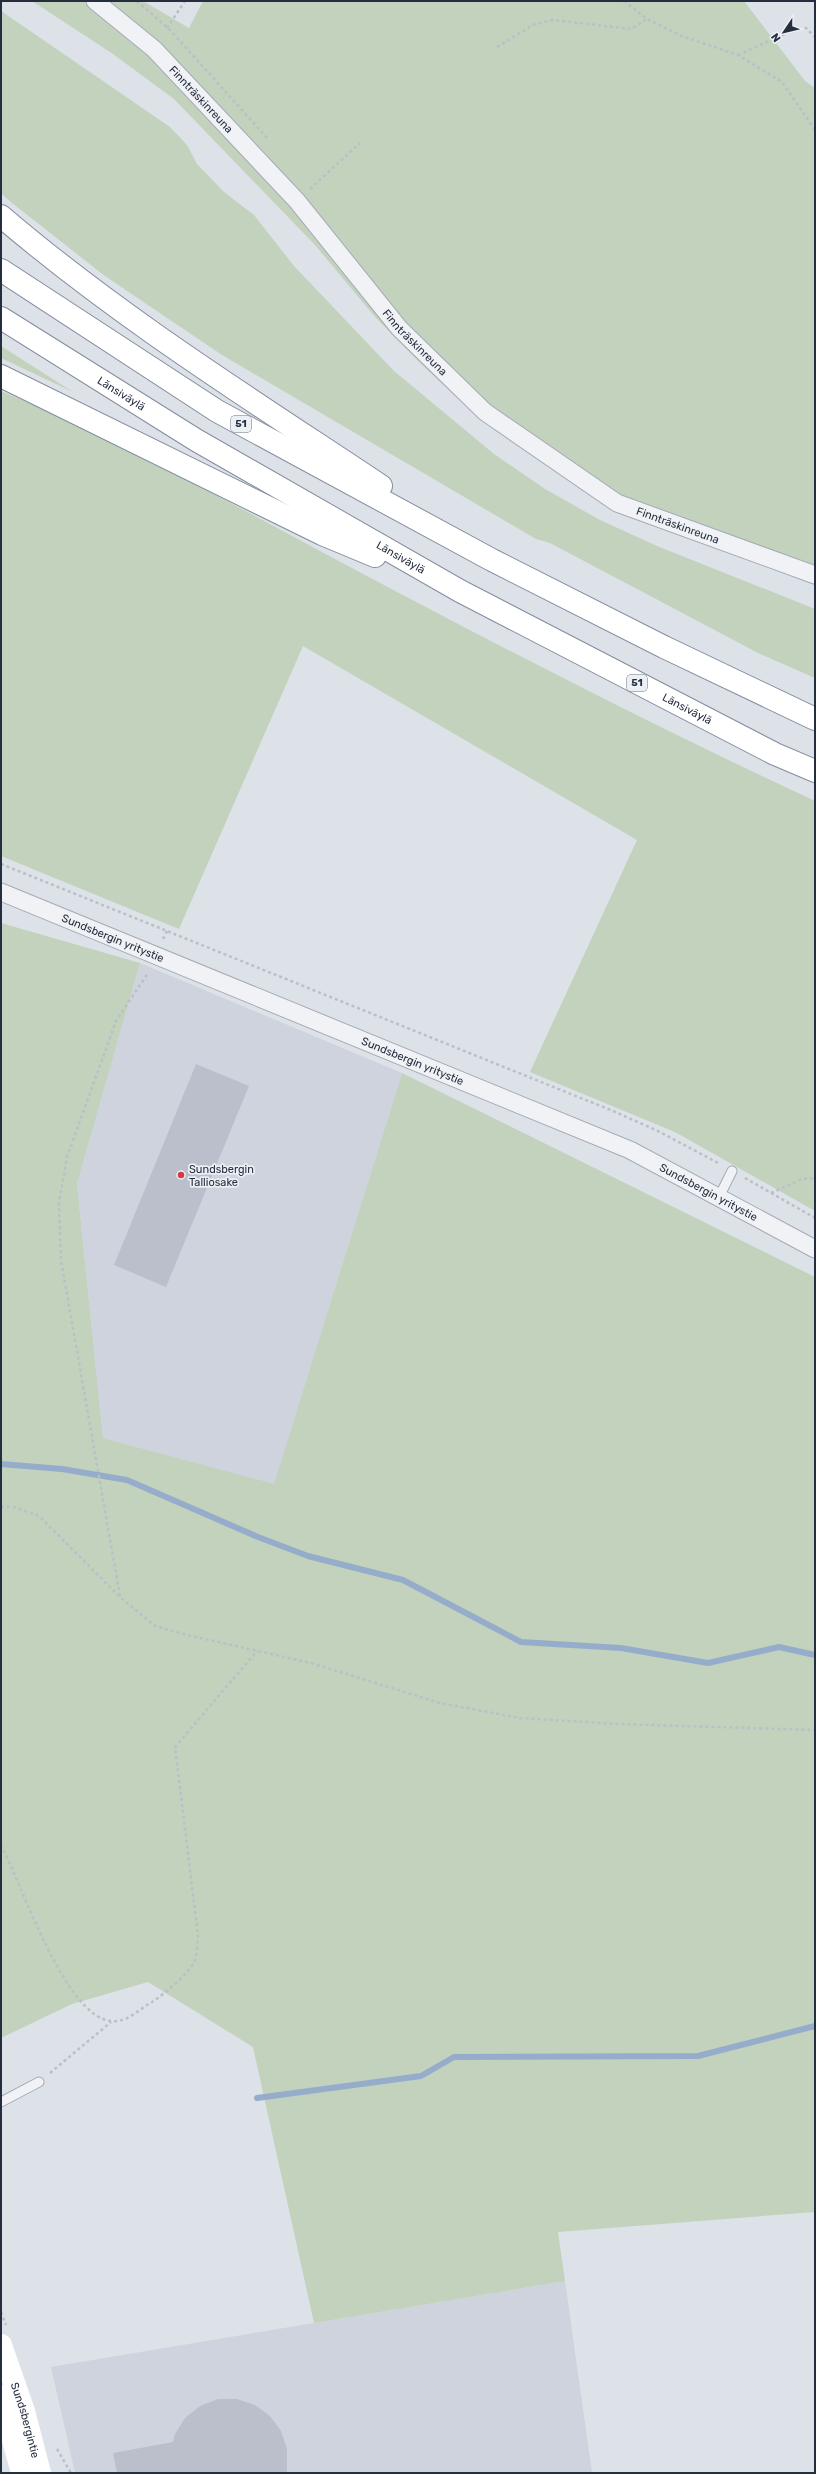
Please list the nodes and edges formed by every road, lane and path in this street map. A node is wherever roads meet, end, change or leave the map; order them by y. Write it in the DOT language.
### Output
graph roads {
  1 [pos="95,1"];
  2 [pos="137,1"];
  3 [pos="186,1"];
  4 [pos="624,1"];
  5 [pos="647,19"];
  6 [pos="167,28"];
  7 [pos="815,37"];
  8 [pos="497,47"];
  9 [pos="738,55"];
  10 [pos="815,130"];
  11 [pos="270,141"];
  12 [pos="360,143"];
  13 [pos="306,182"];
  14 [pos="312,188"];
  15 [pos="316,194"];
  16 [pos="297,202"];
  17 [pos="1,216"];
  18 [pos="1,270"];
  19 [pos="1,318"];
  20 [pos="1,376"];
  21 [pos="492,560"];
  22 [pos="815,575"];
  23 [pos="460,591"];
  24 [pos="815,719"];
  25 [pos="815,771"];
  26 [pos="1,864"];
  27 [pos="1,892"];
  28 [pos="143,982"];
  29 [pos="732,1171"];
  30 [pos="815,1178"];
  31 [pos="771,1193"];
  32 [pos="719,1197"];
  33 [pos="815,1218"];
  34 [pos="815,1249"];
  35 [pos="1,1507"];
  36 [pos="120,1597"];
  37 [pos="257,1651"];
  38 [pos="815,1730"];
  39 [pos="1,1845"];
  40 [pos="111,2022"];
  41 [pos="39,2082"];
  42 [pos="1,2102"];
  43 [pos="1,2345"];
  44 [pos="1,2396"];
  45 [pos="22,2473"];
  46 [pos="40,2473"];
  1 -- 16 [label="street, Finnträskinreuna"];
  2 -- 6 [label="path"];
  3 -- 6 [label="path"];
  4 -- 5 [label="path"];
  5 -- 8 [label="path"];
  5 -- 9 [label="path"];
  6 -- 11 [label="path"];
  7 -- 9 [label="path"];
  9 -- 10 [label="path"];
  12 -- 14 [label="path"];
  13 -- 14 [label="path"];
  14 -- 15 [label="path"];
  14 -- 16 [label="path"];
  16 -- 22 [label="street, Finnträskinreuna"];
  17 -- 21 [label="main road"];
  18 -- 21 [label="main road, 51"];
  19 -- 23 [label="main road, Länsiväylä / 51"];
  20 -- 23 [label="main road"];
  21 -- 24 [label="main road, 51"];
  23 -- 25 [label="main road, Länsiväylä / 51"];
  26 -- 29 [label="path"];
  27 -- 32 [label="street, Sundsbergin yritystie"];
  28 -- 36 [label="path"];
  29 -- 31 [label="path"];
  29 -- 32 [label="lane"];
  30 -- 31 [label="path"];
  31 -- 33 [label="path"];
  32 -- 34 [label="street, Sundsbergin yritystie"];
  35 -- 36 [label="path"];
  36 -- 37 [label="path"];
  37 -- 38 [label="path"];
  37 -- 40 [label="path"];
  39 -- 40 [label="path"];
  40 -- 41 [label="path"];
  41 -- 42 [label="lane"];
  43 -- 46 [label="main road, Sundsbergintie"];
  44 -- 45 [label="main road, Sundsbergintie"];
}
